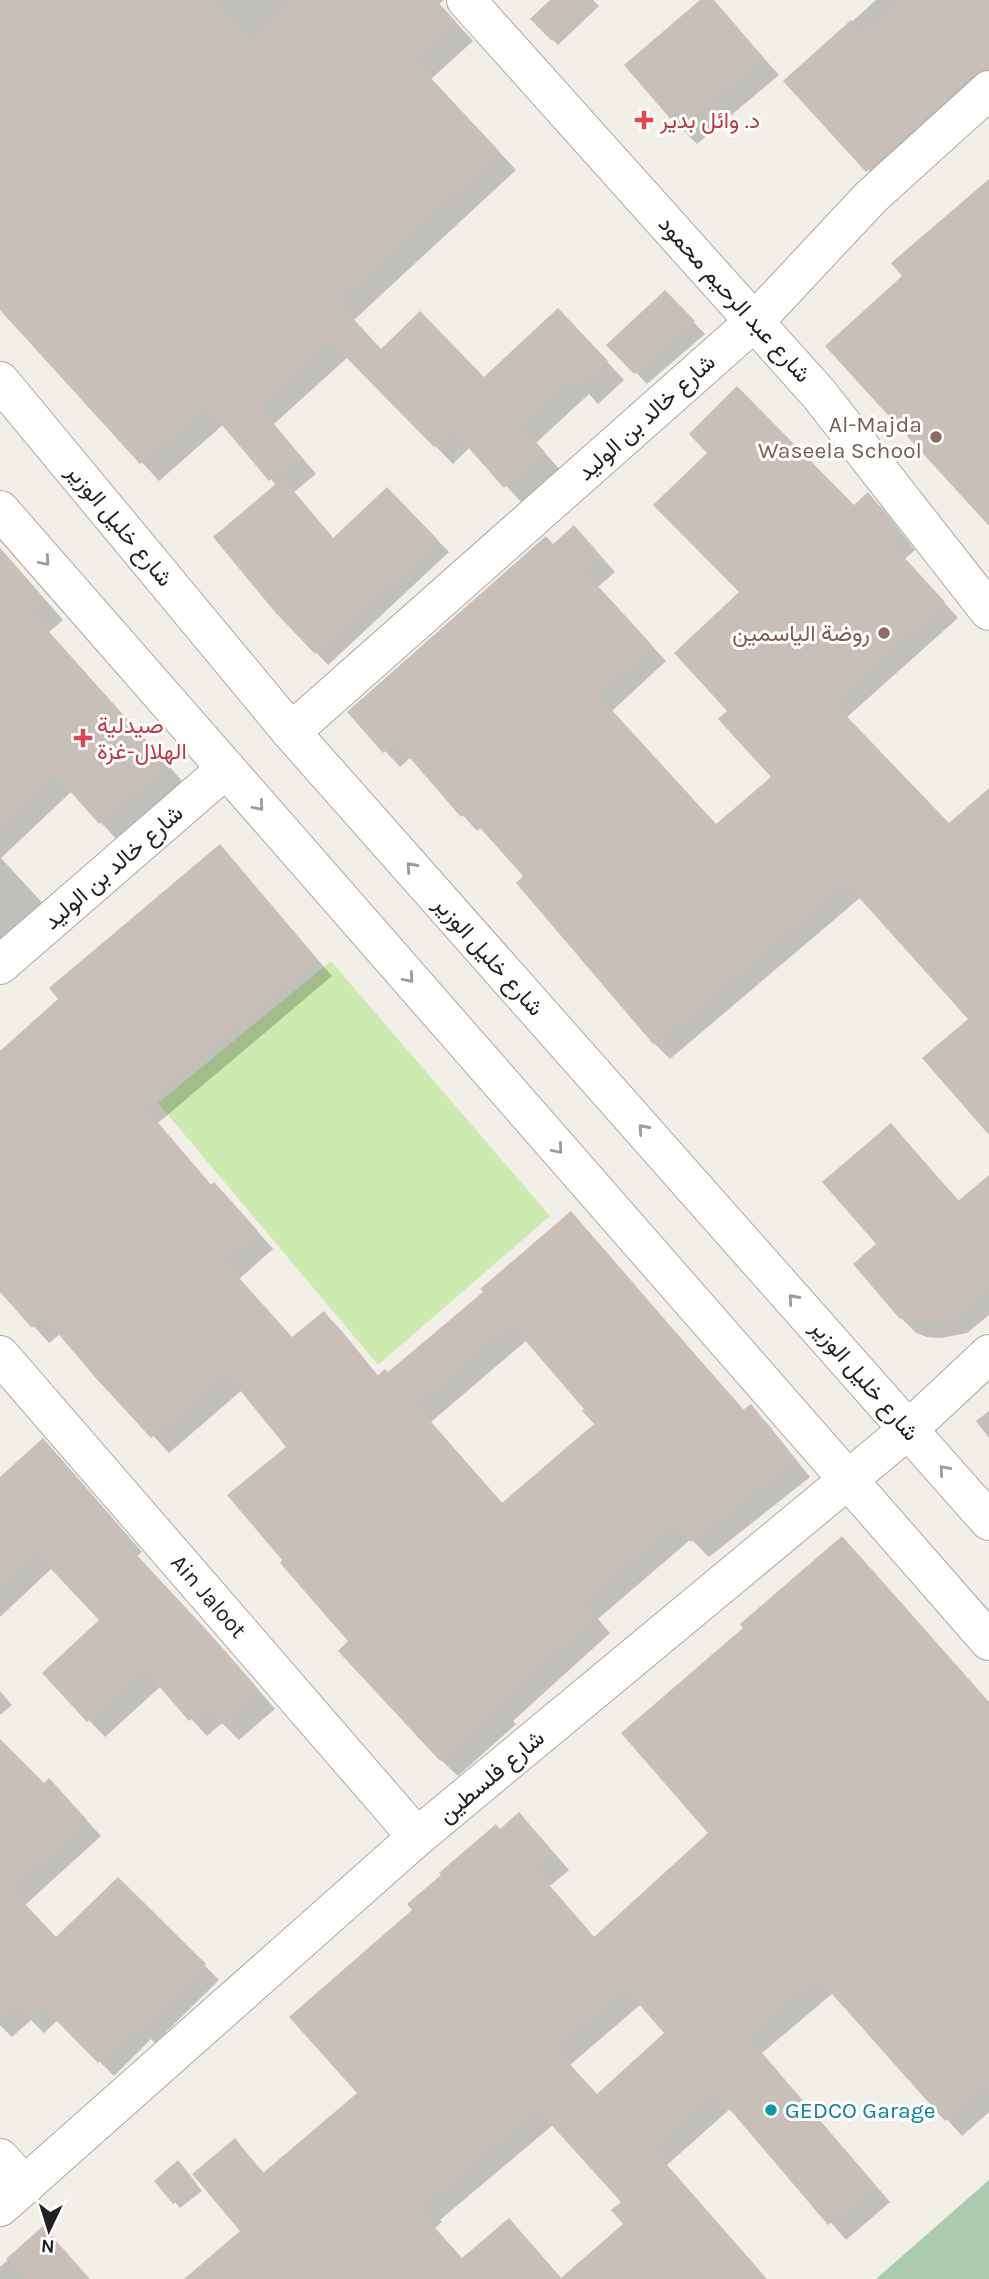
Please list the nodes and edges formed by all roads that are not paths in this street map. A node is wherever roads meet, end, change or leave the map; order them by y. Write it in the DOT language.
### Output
graph roads {
  1 [pos="466,0"];
  2 [pos="989,90"];
  3 [pos="755,321"];
  4 [pos="0,381"];
  5 [pos="0,510"];
  6 [pos="989,611"];
  7 [pos="291,732"];
  8 [pos="226,769"];
  9 [pos="0,965"];
  10 [pos="989,1354"];
  11 [pos="0,1355"];
  12 [pos="909,1429"];
  13 [pos="848,1480"];
  14 [pos="989,1521"];
  15 [pos="989,1641"];
  16 [pos="417,1837"];
  17 [pos="0,2158"];
  18 [pos="12,2197"];
  1 -- 3 [label="street, شارع عبد الرحيم محمود"];
  2 -- 3 [label="street, شارع خالد بن الوليد"];
  3 -- 6 [label="street, شارع عبد الرحيم محمود"];
  3 -- 7 [label="street, شارع خالد بن الوليد"];
  4 -- 7 [label="street, شارع خليل الوزير"];
  5 -- 8 [label="street, one-way"];
  12 -- 7 [label="street, شارع خليل الوزير, one-way"];
  8 -- 9 [label="street, شارع خالد بن الوليد"];
  8 -- 13 [label="street, one-way"];
  10 -- 12 [label="street, شارع فلسطين"];
  11 -- 16 [label="street, Ain Jaloot"];
  12 -- 13 [label="street, شارع فلسطين"];
  14 -- 12 [label="street, شارع خليل الوزير, one-way"];
  13 -- 15 [label="street"];
  13 -- 16 [label="street, شارع فلسطين"];
  16 -- 18 [label="street, شارع فلسطين"];
  17 -- 18 [label="street"];
}
